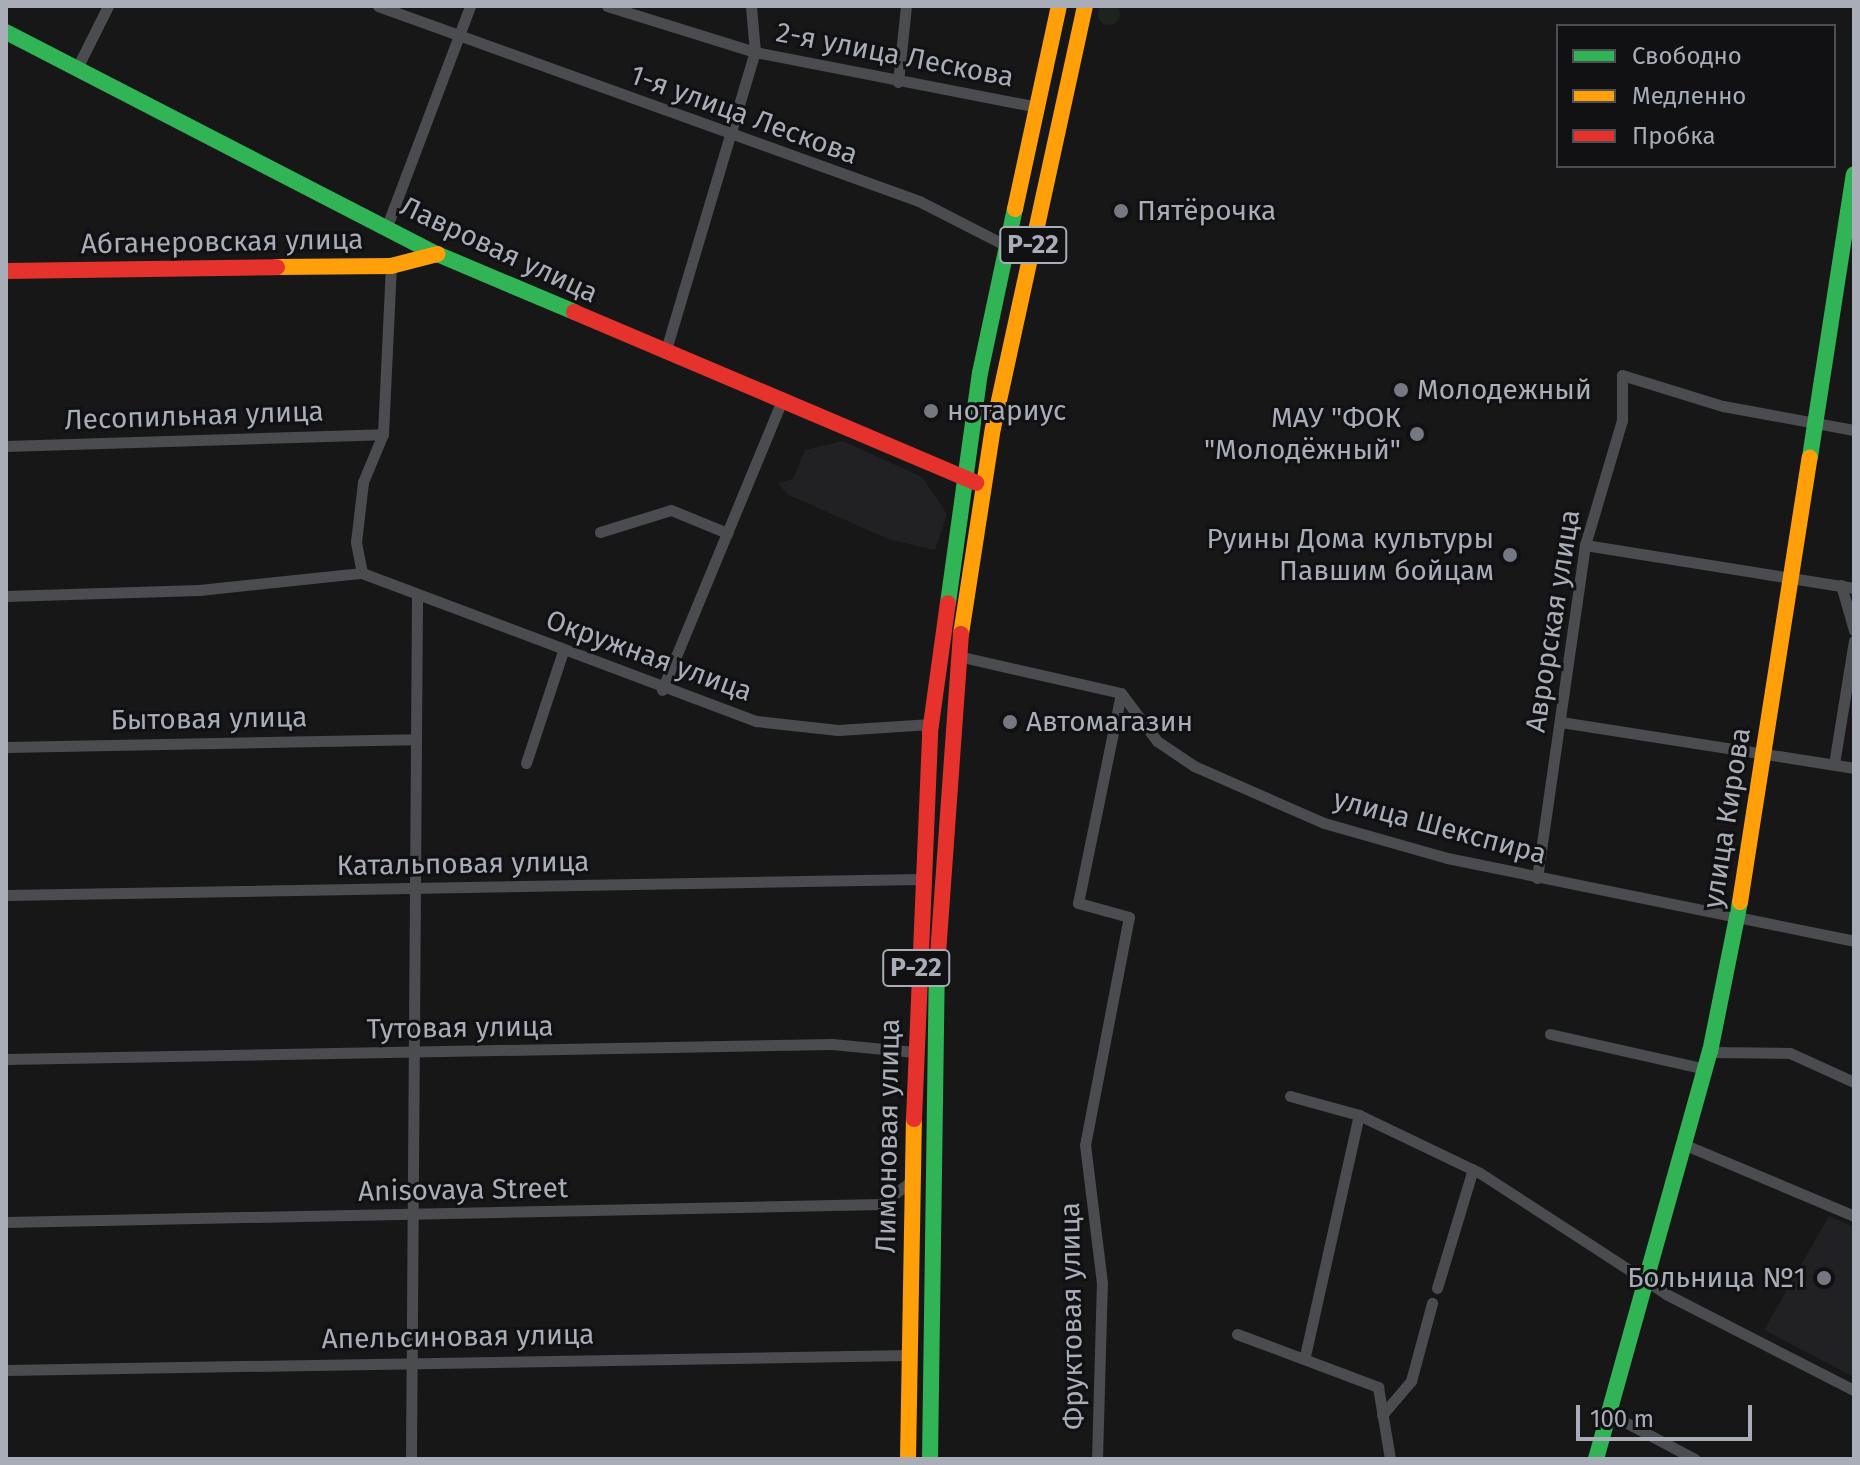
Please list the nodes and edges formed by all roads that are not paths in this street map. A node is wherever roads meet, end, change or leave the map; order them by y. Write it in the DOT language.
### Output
graph roads {
  1 [pos="108,6"];
  2 [pos="378,6"];
  3 [pos="470,6"];
  4 [pos="607,6"];
  5 [pos="751,6"];
  6 [pos="906,6"];
  7 [pos="1059,6"];
  8 [pos="1085,6"];
  9 [pos="6,32"];
  10 [pos="460,37"];
  11 [pos="755,52"];
  12 [pos="77,68"];
  13 [pos="898,82"];
  14 [pos="1037,107"];
  15 [pos="733,137"];
  16 [pos="1854,174"];
  17 [pos="387,226"];
  18 [pos="1007,246"];
  19 [pos="1848,247"];
  20 [pos="437,254"];
  21 [pos="391,266"];
  22 [pos="6,271"];
  23 [pos="665,353"];
  24 [pos="780,405"];
  25 [pos="1816,422"];
  26 [pos="1854,430"];
  27 [pos="383,434"];
  28 [pos="6,446"];
  29 [pos="963,480"];
  30 [pos="984,484"];
  31 [pos="600,532"];
  32 [pos="727,533"];
  33 [pos="1585,545"];
  34 [pos="362,573"];
  35 [pos="1793,576"];
  36 [pos="1841,585"];
  37 [pos="1854,588"];
  38 [pos="417,595"];
  39 [pos="6,596"];
  40 [pos="1854,630"];
  41 [pos="1854,641"];
  42 [pos="563,651"];
  43 [pos="958,656"];
  44 [pos="662,690"];
  45 [pos="1121,693"];
  46 [pos="1561,722"];
  47 [pos="931,724"];
  48 [pos="414,739"];
  49 [pos="6,747"];
  50 [pos="1763,752"];
  51 [pos="526,763"];
  52 [pos="1834,764"];
  53 [pos="1854,768"];
  54 [pos="1537,878"];
  55 [pos="920,879"];
  56 [pos="414,890"];
  57 [pos="6,895"];
  58 [pos="1737,923"];
  59 [pos="1854,941"];
  60 [pos="1550,1034"];
  61 [pos="915,1052"];
  62 [pos="1710,1052"];
  63 [pos="414,1053"];
  64 [pos="6,1059"];
  65 [pos="1705,1069"];
  66 [pos="1854,1082"];
  67 [pos="1290,1096"];
  68 [pos="1359,1115"];
  69 [pos="1683,1144"];
  70 [pos="1473,1169"];
  71 [pos="913,1180"];
  72 [pos="412,1216"];
  73 [pos="1854,1216"];
  74 [pos="6,1222"];
  75 [pos="1645,1280"];
  76 [pos="1437,1288"];
  77 [pos="1432,1303"];
  78 [pos="1237,1334"];
  79 [pos="910,1355"];
  80 [pos="1305,1356"];
  81 [pos="412,1361"];
  82 [pos="6,1370"];
  83 [pos="1854,1390"];
  84 [pos="1608,1413"];
  85 [pos="1382,1415"];
  86 [pos="411,1459"];
  87 [pos="908,1459"];
  88 [pos="930,1459"];
  89 [pos="1097,1459"];
  90 [pos="1390,1459"];
  91 [pos="1596,1459"];
  92 [pos="1695,1459"];
  1 -- 12 [label="street"];
  2 -- 10 [label="street, 1-я улица Лескова"];
  3 -- 10 [label="street"];
  4 -- 11 [label="street, 2-я улица Лескова"];
  5 -- 11 [label="street"];
  6 -- 13 [label="street"];
  7 -- 14 [label="main road, Р-22"];
  8 -- 30 [label="main road, Р-22"];
  9 -- 12 [label="main road, Лавровая улица"];
  10 -- 15 [label="street, 1-я улица Лескова"];
  10 -- 17 [label="street"];
  11 -- 13 [label="street, 2-я улица Лескова"];
  11 -- 15 [label="street"];
  12 -- 17 [label="main road, Лавровая улица"];
  13 -- 14 [label="street, 2-я улица Лескова"];
  14 -- 18 [label="main road, Р-22"];
  15 -- 18 [label="street, 1-я улица Лескова"];
  15 -- 23 [label="street"];
  16 -- 19 [label="main road, улица Кирова"];
  17 -- 20 [label="main road, Лавровая улица"];
  18 -- 29 [label="main road, Р-22"];
  19 -- 25 [label="main road, улица Кирова"];
  20 -- 21 [label="main road, Абганеровская улица"];
  20 -- 23 [label="main road, Лавровая улица"];
  21 -- 22 [label="main road, Абганеровская улица"];
  21 -- 27 [label="street"];
  23 -- 24 [label="main road, Лавровая улица"];
  24 -- 29 [label="main road, Лавровая улица"];
  24 -- 32 [label="street"];
  25 -- 26 [label="street"];
  25 -- 33 [label="street, Аврорская улица"];
  25 -- 35 [label="main road, улица Кирова"];
  27 -- 28 [label="street, Лесопильная улица"];
  27 -- 34 [label="street"];
  29 -- 30 [label="main road, Лавровая улица"];
  29 -- 47 [label="main road, Лимоновая улица / Р-22"];
  30 -- 43 [label="main road, Лимоновая улица / Р-22"];
  31 -- 32 [label="street"];
  32 -- 44 [label="street"];
  33 -- 35 [label="street"];
  33 -- 46 [label="street, Аврорская улица"];
  34 -- 38 [label="street, Окружная улица"];
  34 -- 39 [label="street"];
  35 -- 36 [label="street"];
  35 -- 50 [label="main road, улица Кирова"];
  36 -- 37 [label="street"];
  36 -- 40 [label="street"];
  38 -- 42 [label="street, Окружная улица"];
  38 -- 48 [label="street"];
  41 -- 52 [label="street"];
  42 -- 44 [label="street, Окружная улица"];
  42 -- 51 [label="street"];
  43 -- 45 [label="street"];
  43 -- 88 [label="main road, Лимоновая улица / Р-22"];
  44 -- 47 [label="street, Окружная улица"];
  45 -- 54 [label="street, улица Шекспира"];
  45 -- 89 [label="street, Фруктовая улица"];
  46 -- 50 [label="street"];
  46 -- 54 [label="street, Аврорская улица"];
  47 -- 55 [label="main road, Лимоновая улица / Р-22"];
  48 -- 49 [label="street, Бытовая улица"];
  48 -- 56 [label="street"];
  50 -- 52 [label="street"];
  50 -- 58 [label="main road, улица Кирова"];
  52 -- 53 [label="street"];
  54 -- 58 [label="street, улица Шекспира"];
  55 -- 56 [label="street, Катальповая улица"];
  55 -- 61 [label="main road, Лимоновая улица / Р-22"];
  56 -- 57 [label="street, Катальповая улица"];
  56 -- 63 [label="street"];
  58 -- 59 [label="street, улица Шекспира"];
  58 -- 62 [label="main road, улица Кирова"];
  60 -- 65 [label="street"];
  61 -- 63 [label="street, Тутовая улица"];
  61 -- 71 [label="main road, Лимоновая улица / Р-22"];
  62 -- 65 [label="main road, улица Кирова"];
  62 -- 66 [label="street"];
  63 -- 64 [label="street, Тутовая улица"];
  63 -- 72 [label="street"];
  65 -- 69 [label="main road, улица Кирова"];
  67 -- 68 [label="street"];
  68 -- 70 [label="street"];
  68 -- 80 [label="street"];
  69 -- 73 [label="street"];
  69 -- 75 [label="main road, улица Кирова"];
  70 -- 75 [label="street"];
  70 -- 76 [label="street"];
  71 -- 72 [label="street, Anisovaya Street"];
  71 -- 79 [label="main road, Лимоновая улица / Р-22"];
  72 -- 74 [label="street, Anisovaya Street"];
  72 -- 81 [label="street"];
  75 -- 83 [label="street"];
  75 -- 84 [label="main road, улица Кирова"];
  77 -- 85 [label="street"];
  78 -- 80 [label="street"];
  79 -- 81 [label="street, Апельсиновая улица"];
  79 -- 87 [label="main road, Лимоновая улица / Р-22"];
  80 -- 85 [label="street"];
  81 -- 82 [label="street, Апельсиновая улица"];
  81 -- 86 [label="street"];
  84 -- 91 [label="main road, улица Кирова"];
  84 -- 92 [label="street"];
  85 -- 90 [label="street"];
}
